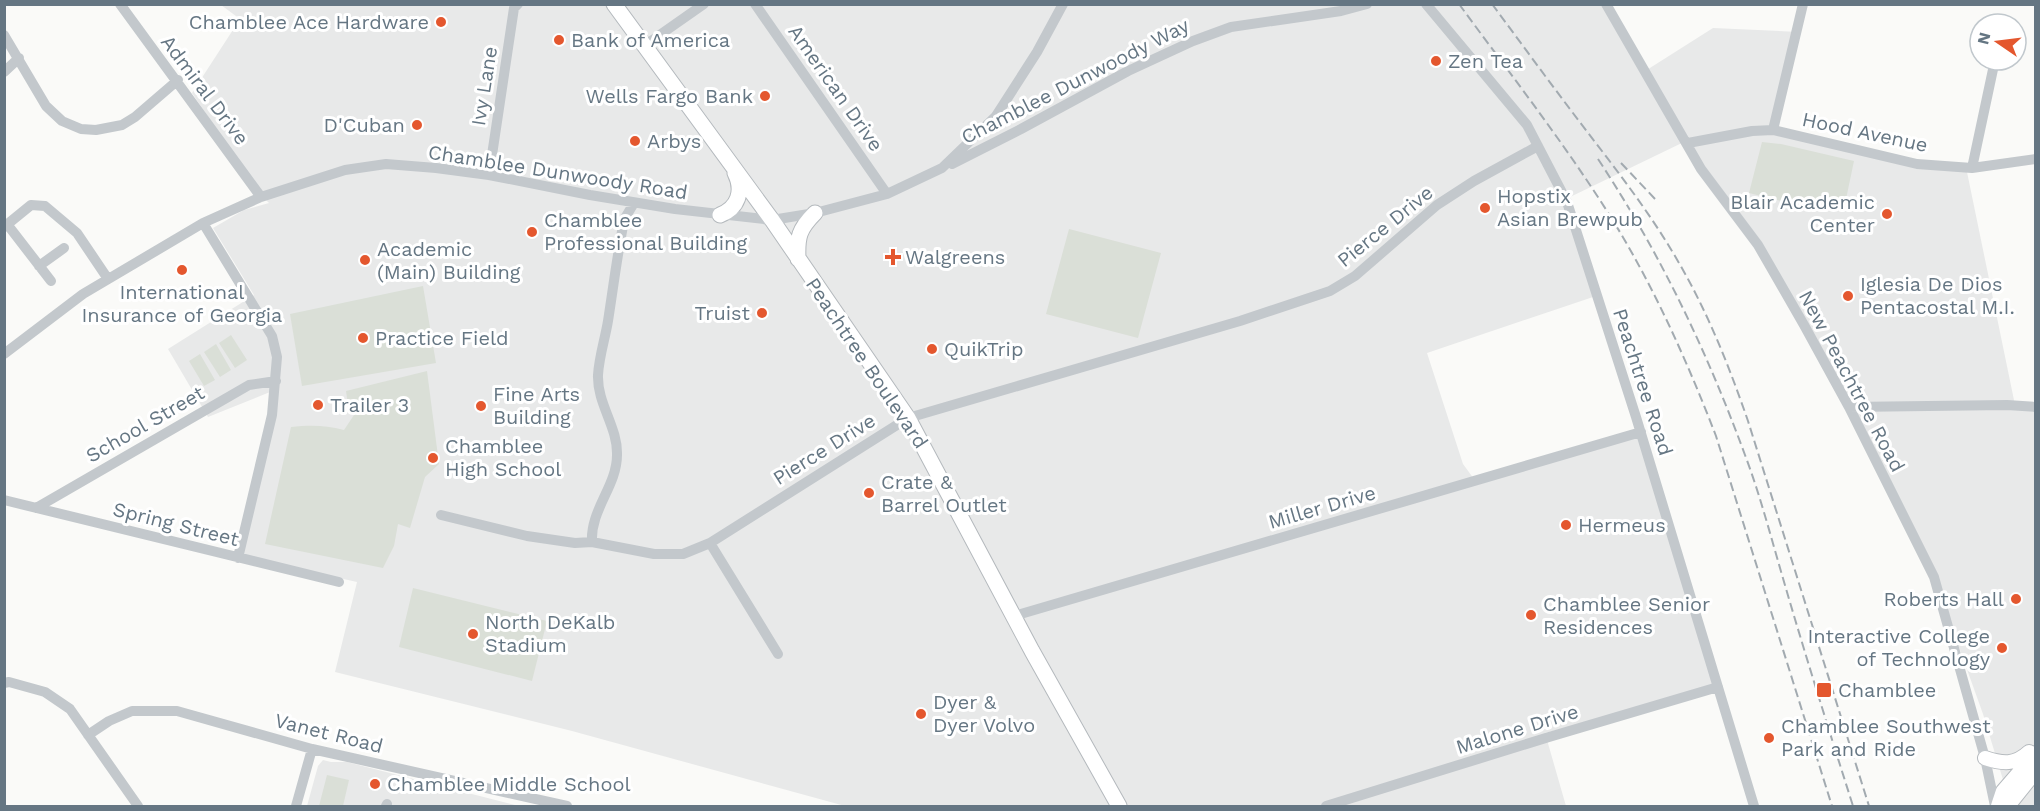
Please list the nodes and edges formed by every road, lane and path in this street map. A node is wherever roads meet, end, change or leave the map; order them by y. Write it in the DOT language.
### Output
graph roads {
  1 [pos="120,4"];
  2 [pos="519,4"];
  3 [pos="614,4"];
  4 [pos="704,4"];
  5 [pos="755,4"];
  6 [pos="1063,4"];
  7 [pos="1367,4"];
  8 [pos="1426,4"];
  9 [pos="1606,4"];
  10 [pos="1803,4"];
  11 [pos="4,34"];
  12 [pos="644,46"];
  13 [pos="20,58"];
  14 [pos="4,72"];
  15 [pos="1992,72"];
  16 [pos="178,80"];
  17 [pos="1773,130"];
  18 [pos="1704,140"];
  19 [pos="1688,143"];
  20 [pos="1538,146"];
  21 [pos="2036,159"];
  22 [pos="733,167"];
  23 [pos="942,168"];
  24 [pos="1972,168"];
  25 [pos="1701,169"];
  26 [pos="489,175"];
  27 [pos="886,194"];
  28 [pos="261,197"];
  29 [pos="621,201"];
  30 [pos="634,203"];
  31 [pos="815,213"];
  32 [pos="720,215"];
  33 [pos="625,218"];
  34 [pos="772,220"];
  35 [pos="203,224"];
  36 [pos="6,226"];
  37 [pos="64,248"];
  38 [pos="798,259"];
  39 [pos="39,266"];
  40 [pos="108,279"];
  41 [pos="51,281"];
  42 [pos="4,354"];
  43 [pos="276,381"];
  44 [pos="1850,407"];
  45 [pos="2036,407"];
  46 [pos="908,418"];
  47 [pos="1641,432"];
  48 [pos="4,500"];
  49 [pos="36,508"];
  50 [pos="441,515"];
  51 [pos="592,542"];
  52 [pos="710,543"];
  53 [pos="238,558"];
  54 [pos="339,582"];
  55 [pos="1014,616"];
  56 [pos="778,654"];
  57 [pos="4,683"];
  58 [pos="1718,687"];
  59 [pos="88,735"];
  60 [pos="2036,747"];
  61 [pos="312,749"];
  62 [pos="2036,753"];
  63 [pos="1985,758"];
  64 [pos="2036,771"];
  65 [pos="138,807"];
  66 [pos="296,807"];
  67 [pos="567,807"];
  68 [pos="1119,807"];
  69 [pos="1326,807"];
  70 [pos="1754,807"];
  71 [pos="1996,807"];
  72 [pos="2008,807"];
  1 -- 16 [label="street, Admiral Drive"];
  2 -- 26 [label="street, Ivy Lane"];
  3 -- 12 [label="highway, Peachtree Boulevard"];
  4 -- 12 [label="street"];
  5 -- 27 [label="street, American Drive"];
  6 -- 23 [label="street, Chamblee Dunwoody Road"];
  7 -- 23 [label="street, Chamblee Dunwoody Way"];
  8 -- 20 [label="street, Peachtree Road"];
  9 -- 19 [label="street, New Peachtree Road"];
  10 -- 17 [label="street"];
  11 -- 13 [label="street"];
  12 -- 22 [label="highway, Peachtree Boulevard"];
  13 -- 14 [label="street"];
  13 -- 16 [label="street"];
  15 -- 24 [label="street"];
  16 -- 28 [label="street, Admiral Drive"];
  17 -- 18 [label="street, Hood Avenue"];
  17 -- 24 [label="street, Hood Avenue"];
  18 -- 19 [label="street, Hood Avenue"];
  18 -- 25 [label="street"];
  19 -- 25 [label="street, New Peachtree Road"];
  20 -- 46 [label="street, Pierce Drive"];
  20 -- 47 [label="street, Peachtree Road"];
  21 -- 24 [label="street, Hood Avenue"];
  22 -- 32 [label="highway"];
  22 -- 34 [label="highway, Peachtree Boulevard"];
  23 -- 27 [label="street, Chamblee Dunwoody Road"];
  25 -- 44 [label="street, New Peachtree Road"];
  26 -- 28 [label="street, Chamblee Dunwoody Road"];
  26 -- 29 [label="street, Chamblee Dunwoody Road"];
  27 -- 31 [label="street, Chamblee Dunwoody Road"];
  28 -- 35 [label="street, Chamblee Dunwoody Road"];
  29 -- 30 [label="street, Chamblee Dunwoody Road"];
  29 -- 33 [label="street"];
  30 -- 32 [label="street, Chamblee Dunwoody Road"];
  30 -- 33 [label="street"];
  31 -- 34 [label="street, Chamblee Dunwoody Road"];
  31 -- 38 [label="highway"];
  32 -- 34 [label="street, Chamblee Dunwoody Road"];
  33 -- 51 [label="street"];
  34 -- 38 [label="highway, Peachtree Boulevard"];
  35 -- 40 [label="street, Chamblee Dunwoody Road"];
  35 -- 43 [label="street"];
  36 -- 39 [label="street"];
  36 -- 40 [label="street"];
  37 -- 39 [label="street"];
  38 -- 46 [label="highway, Peachtree Boulevard"];
  39 -- 41 [label="street"];
  40 -- 42 [label="street, Chamblee Dunwoody Road"];
  43 -- 49 [label="street, School Street"];
  43 -- 53 [label="street"];
  44 -- 45 [label="street"];
  44 -- 63 [label="street, New Peachtree Road"];
  46 -- 52 [label="street, Pierce Drive"];
  46 -- 55 [label="highway, Peachtree Boulevard"];
  47 -- 55 [label="street, Miller Drive"];
  47 -- 58 [label="street, Peachtree Road"];
  48 -- 49 [label="street, Spring Street"];
  49 -- 53 [label="street, Spring Street"];
  50 -- 51 [label="street, Pierce Drive"];
  51 -- 52 [label="street, Pierce Drive"];
  52 -- 56 [label="street"];
  53 -- 54 [label="street, Spring Street"];
  55 -- 68 [label="highway, Peachtree Boulevard"];
  57 -- 59 [label="street"];
  58 -- 69 [label="street, Malone Drive"];
  58 -- 70 [label="street, Peachtree Road"];
  59 -- 61 [label="street, Vanet Road"];
  59 -- 65 [label="street"];
  60 -- 63 [label="main road"];
  61 -- 66 [label="street"];
  61 -- 67 [label="street, Vanet Road"];
  62 -- 71 [label="main road"];
  63 -- 71 [label="street, New Peachtree Road"];
  64 -- 72 [label="main road"];
}
